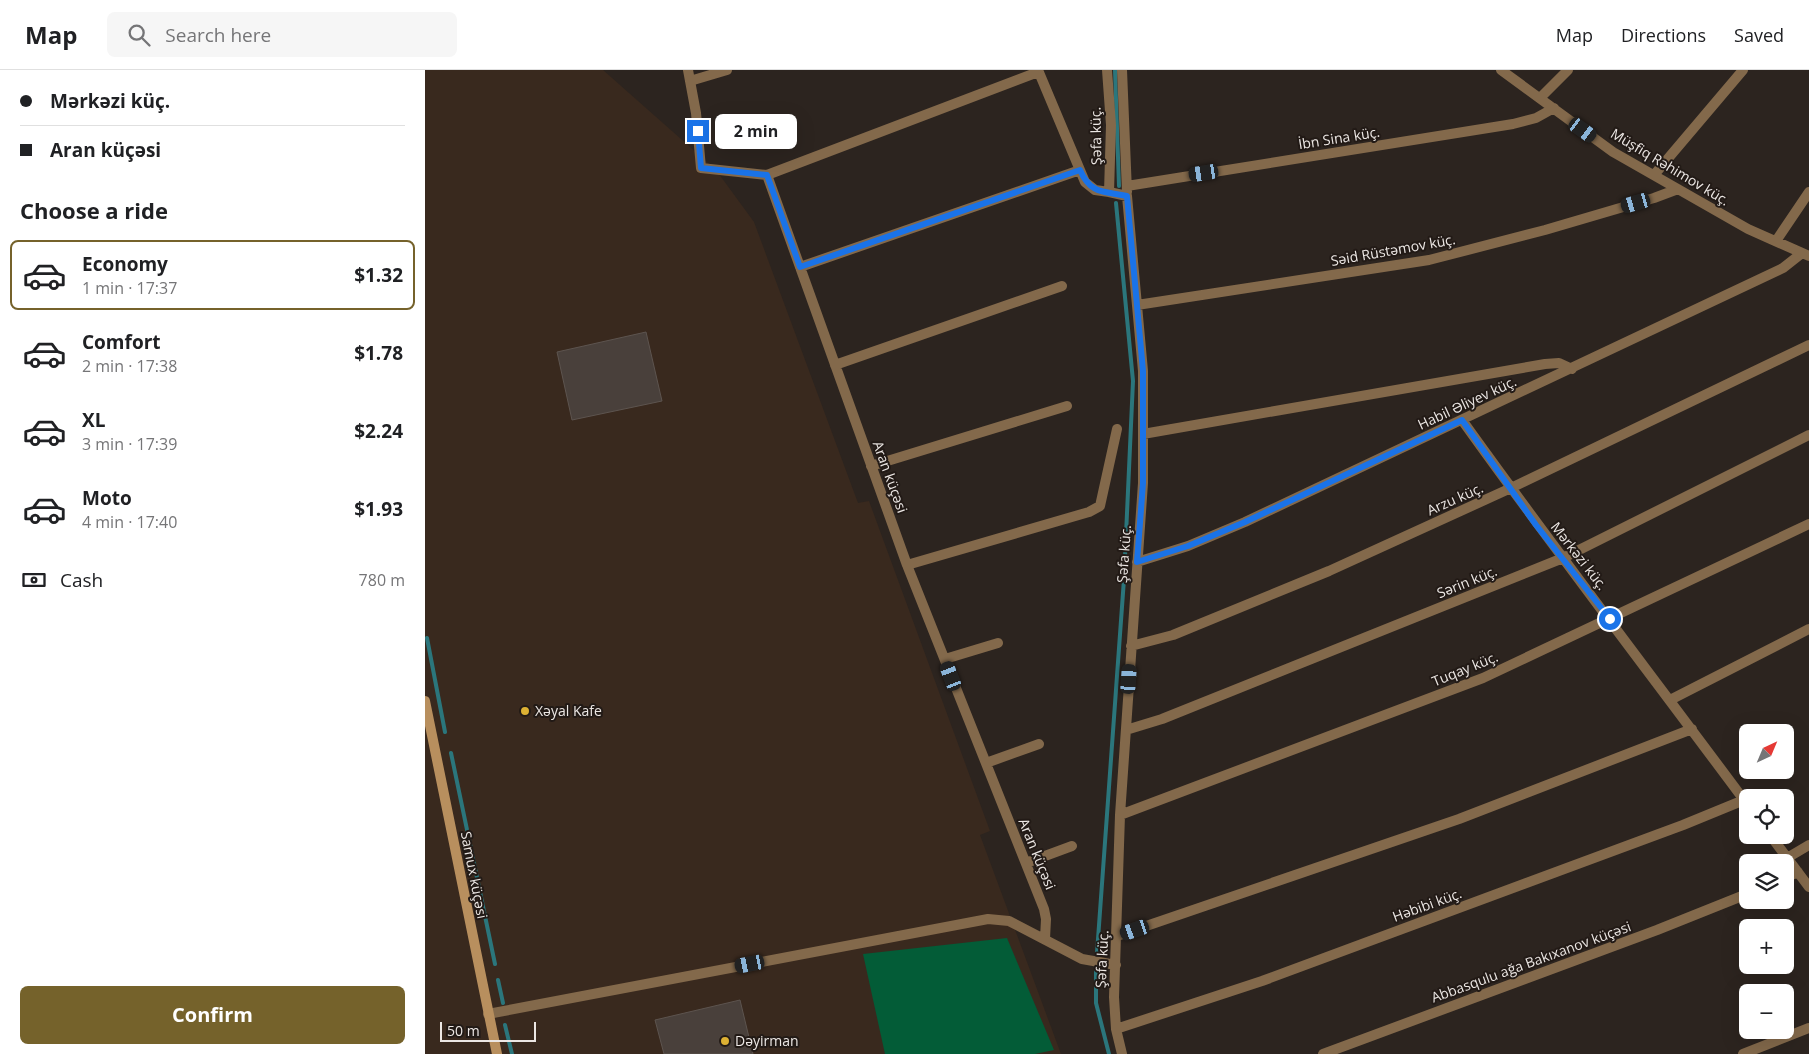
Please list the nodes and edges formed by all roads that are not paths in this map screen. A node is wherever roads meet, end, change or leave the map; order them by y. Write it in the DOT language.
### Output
graph roads {
  1 [pos="688,70"];
  2 [pos="727,70"];
  3 [pos="1107,70"];
  4 [pos="1122,70"];
  5 [pos="1501,70"];
  6 [pos="1568,70"];
  7 [pos="1743,70"];
  8 [pos="1038,71"];
  9 [pos="690,81"];
  10 [pos="1540,98"];
  11 [pos="1554,108"];
  12 [pos="1080,170"];
  13 [pos="767,175"];
  14 [pos="1654,175"];
  15 [pos="1678,189"];
  16 [pos="1127,191"];
  17 [pos="1109,192"];
  18 [pos="1809,192"];
  19 [pos="1776,241"];
  20 [pos="1806,255"];
  21 [pos="800,267"];
  22 [pos="1062,286"];
  23 [pos="1137,305"];
  24 [pos="1809,345"];
  25 [pos="835,365"];
  26 [pos="1571,369"];
  27 [pos="1067,406"];
  28 [pos="1462,420"];
  29 [pos="1117,429"];
  30 [pos="1143,434"];
  31 [pos="1809,435"];
  32 [pos="871,466"];
  33 [pos="1511,488"];
  34 [pos="1809,524"];
  35 [pos="1563,558"];
  36 [pos="1137,562"];
  37 [pos="907,564"];
  38 [pos="1610,619"];
  39 [pos="1809,629"];
  40 [pos="998,643"];
  41 [pos="1131,646"];
  42 [pos="945,659"];
  43 [pos="1670,700"];
  44 [pos="425,701"];
  45 [pos="1692,729"];
  46 [pos="1125,730"];
  47 [pos="1039,744"];
  48 [pos="986,763"];
  49 [pos="1739,793"];
  50 [pos="1739,805"];
  51 [pos="1120,815"];
  52 [pos="1809,845"];
  53 [pos="1072,846"];
  54 [pos="1794,854"];
  55 [pos="1026,863"];
  56 [pos="1794,867"];
  57 [pos="1798,872"];
  58 [pos="1794,874"];
  59 [pos="1809,887"];
  60 [pos="1739,897"];
  61 [pos="1117,936"];
  62 [pos="1045,939"];
  63 [pos="1116,965"];
  64 [pos="489,1014"];
  65 [pos="1809,1028"];
  66 [pos="1116,1029"];
  67 [pos="497,1054"];
  68 [pos="1122,1054"];
  69 [pos="1323,1054"];
  70 [pos="1743,1054"];
  1 -- 9 [label="street"];
  2 -- 9 [label="street"];
  3 -- 17 [label="street, Şəfa küç."];
  4 -- 16 [label="street, Şəfa küç."];
  5 -- 10 [label="street, Müşfiq Rəhimov küç."];
  6 -- 10 [label="street"];
  7 -- 14 [label="street"];
  8 -- 12 [label="street"];
  8 -- 13 [label="street"];
  9 -- 13 [label="street"];
  10 -- 11 [label="street, Müşfiq Rəhimov küç."];
  11 -- 14 [label="street, Müşfiq Rəhimov küç."];
  11 -- 16 [label="street, İbn Sina küç."];
  12 -- 17 [label="street"];
  12 -- 21 [label="street"];
  13 -- 21 [label="street, Aran küçəsi"];
  14 -- 15 [label="street, Müşfiq Rəhimov küç."];
  15 -- 19 [label="street, Müşfiq Rəhimov küç."];
  15 -- 23 [label="street, Səid Rüstəmov küç."];
  16 -- 17 [label="street"];
  16 -- 23 [label="street, Şəfa küç."];
  18 -- 19 [label="street"];
  19 -- 20 [label="street, Müşfiq Rəhimov küç."];
  20 -- 26 [label="street, Habil Əliyev küç."];
  21 -- 25 [label="street, Aran küçəsi"];
  22 -- 25 [label="street"];
  23 -- 30 [label="street, Şəfa küç."];
  24 -- 33 [label="street, Arzu küç."];
  25 -- 32 [label="street, Aran küçəsi"];
  26 -- 28 [label="street, Habil Əliyev küç."];
  26 -- 30 [label="street"];
  27 -- 32 [label="street"];
  28 -- 33 [label="street, Mərkəzi küç."];
  28 -- 36 [label="street, Habil Əliyev küç."];
  29 -- 37 [label="street"];
  30 -- 36 [label="street, Şəfa küç."];
  31 -- 35 [label="street, Sərin küç."];
  32 -- 37 [label="street, Aran küçəsi"];
  33 -- 35 [label="street, Mərkəzi küç."];
  33 -- 41 [label="street, Arzu küç."];
  34 -- 38 [label="street, Tuqay küç."];
  35 -- 38 [label="street, Mərkəzi küç."];
  35 -- 46 [label="street, Sərin küç."];
  36 -- 41 [label="street, Şəfa küç."];
  37 -- 42 [label="street, Aran küçəsi"];
  38 -- 43 [label="street, Mərkəzi küç."];
  38 -- 51 [label="street, Tuqay küç."];
  39 -- 43 [label="street"];
  40 -- 42 [label="street"];
  41 -- 46 [label="street, Şəfa küç."];
  42 -- 48 [label="street, Aran küçəsi"];
  43 -- 45 [label="street, Mərkəzi küç."];
  44 -- 64 [label="main road, Samux küçəsi"];
  45 -- 49 [label="street, Mərkəzi küç."];
  45 -- 61 [label="street"];
  46 -- 51 [label="street, Şəfa küç."];
  47 -- 48 [label="street"];
  48 -- 55 [label="street, Aran küçəsi"];
  50 -- 66 [label="street, Həbibi küç."];
  51 -- 61 [label="street, Şəfa küç."];
  52 -- 54 [label="street"];
  53 -- 55 [label="street"];
  55 -- 62 [label="street, Aran küçəsi"];
  56 -- 57 [label="street"];
  57 -- 58 [label="street"];
  57 -- 59 [label="street"];
  60 -- 69 [label="street, Abbasqulu ağa Bakıxanov küçəsi"];
  61 -- 63 [label="street, Şəfa küç."];
  62 -- 63 [label="street"];
  62 -- 64 [label="street"];
  63 -- 66 [label="street, Şəfa küç."];
  64 -- 67 [label="main road, Samux küçəsi"];
  65 -- 70 [label="street"];
  66 -- 68 [label="street, Şəfa küç."];
}
